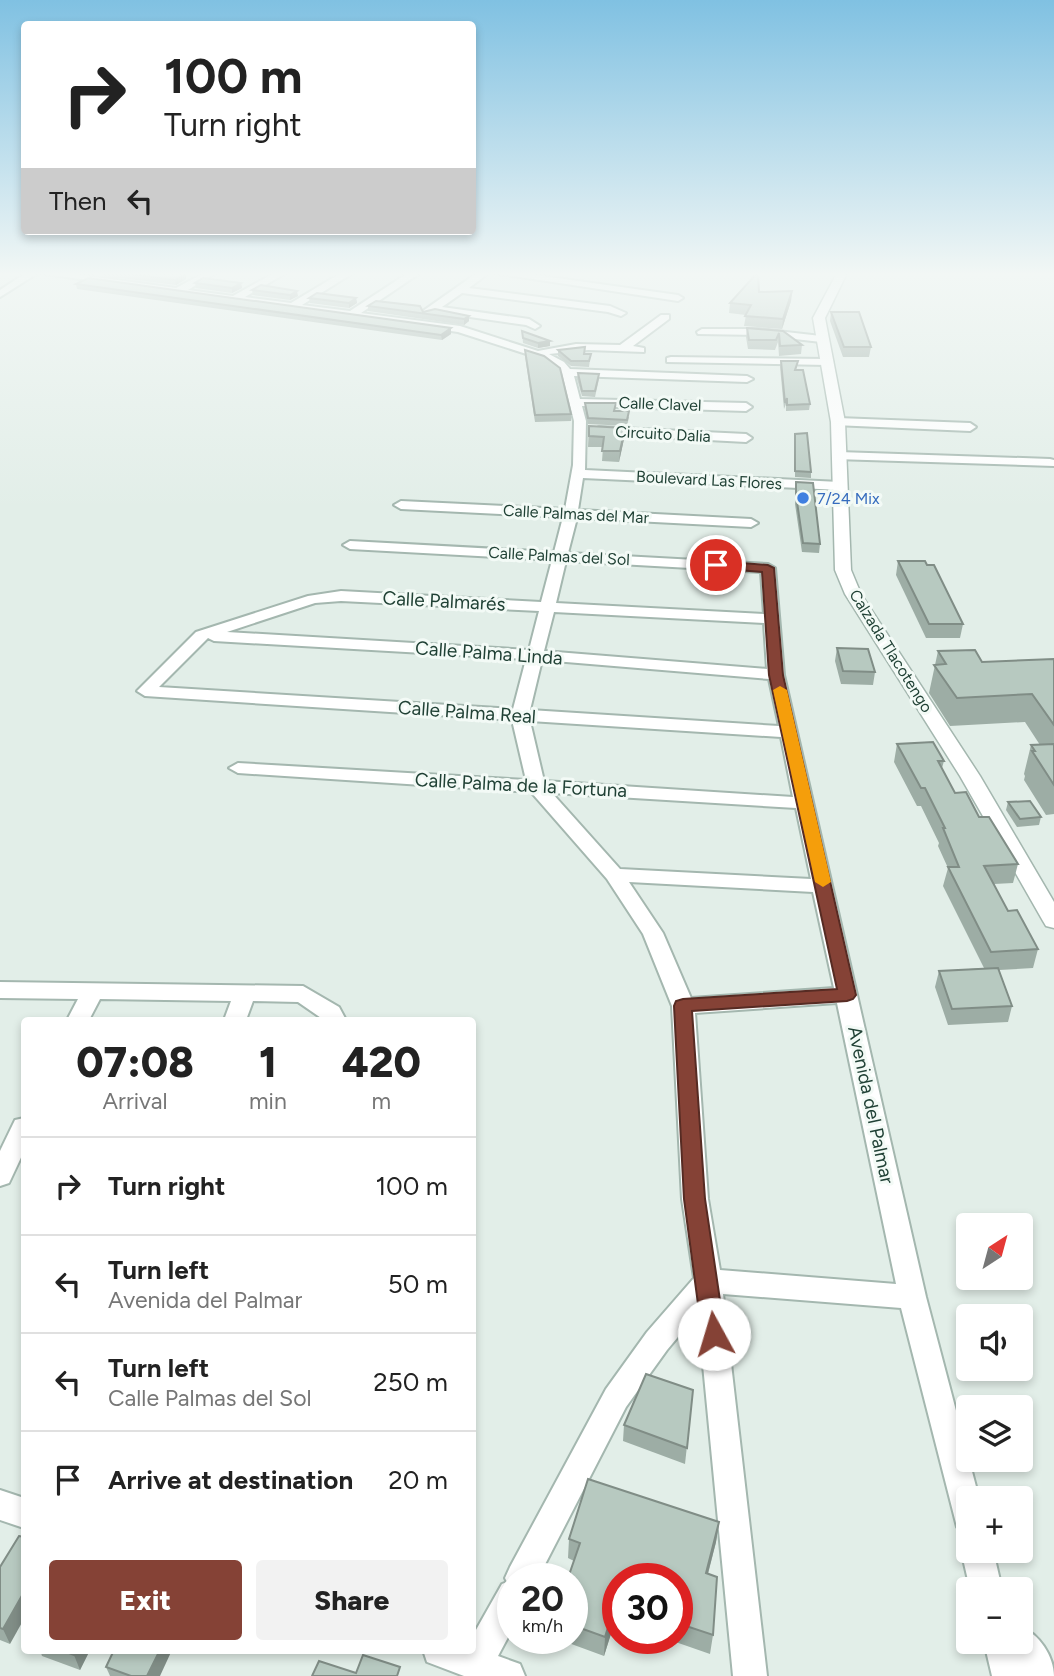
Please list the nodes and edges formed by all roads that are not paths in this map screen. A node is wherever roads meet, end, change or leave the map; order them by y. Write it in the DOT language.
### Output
graph roads {
  1 [pos="529,351"];
  2 [pos="546,351"];
  3 [pos="824,351"];
  4 [pos="538,354"];
  5 [pos="671,360"];
  6 [pos="827,362"];
  7 [pos="567,372"];
  8 [pos="575,401"];
  9 [pos="746,408"];
  10 [pos="838,422"];
  11 [pos="970,427"];
  12 [pos="580,430"];
  13 [pos="839,456"];
  14 [pos="1050,463"];
  15 [pos="578,470"];
  16 [pos="840,481"];
  17 [pos="401,505"];
  18 [pos="571,514"];
  19 [pos="751,523"];
  20 [pos="350,545"];
  21 [pos="561,556"];
  22 [pos="768,568"];
  23 [pos="548,605"];
  24 [pos="772,619"];
  25 [pos="202,635"];
  26 [pos="536,655"];
  27 [pos="776,675"];
  28 [pos="145,691"];
  29 [pos="520,715"];
  30 [pos="789,732"];
  31 [pos="238,768"];
  32 [pos="536,786"];
  33 [pos="805,803"];
  34 [pos="614,876"];
  35 [pos="824,886"];
  36 [pos="1054,921"];
  37 [pos="0,990"];
  38 [pos="92,992"];
  39 [pos="246,993"];
  40 [pos="847,995"];
  41 [pos="683,1006"];
  42 [pos="80,1017"];
  43 [pos="236,1017"];
  44 [pos="333,1017"];
  45 [pos="21,1133"];
  46 [pos="0,1176"];
  47 [pos="708,1281"];
  48 [pos="912,1297"];
  49 [pos="960,1486"];
  50 [pos="0,1505"];
  51 [pos="21,1512"];
  52 [pos="529,1563"];
  53 [pos="497,1625"];
  54 [pos="450,1654"];
  55 [pos="1003,1654"];
  56 [pos="1028,1654"];
  57 [pos="476,1664"];
  58 [pos="508,1676"];
  59 [pos="750,1676"];
  60 [pos="1009,1676"];
  61 [pos="1044,1676"];
  1 -- 4 [label="street"];
  2 -- 4 [label="street"];
  3 -- 6 [label="street, Calzada Tlacotengo"];
  4 -- 7 [label="street"];
  5 -- 6 [label="street"];
  6 -- 10 [label="street, Calzada Tlacotengo"];
  7 -- 8 [label="street"];
  7 -- 9 [label="street"];
  8 -- 9 [label="street, Calle Clavel"];
  8 -- 12 [label="street"];
  9 -- 12 [label="street, Circuito Dalia"];
  10 -- 11 [label="street"];
  10 -- 13 [label="street, Calzada Tlacotengo"];
  12 -- 15 [label="street"];
  13 -- 14 [label="street"];
  13 -- 16 [label="street, Calzada Tlacotengo"];
  15 -- 16 [label="street, Boulevard Las Flores"];
  15 -- 18 [label="street"];
  16 -- 36 [label="street, Calzada Tlacotengo"];
  17 -- 18 [label="street, Calle Palmas del Mar"];
  18 -- 19 [label="street, Calle Palmas del Mar"];
  18 -- 21 [label="street"];
  20 -- 21 [label="street, Calle Palmas del Sol"];
  21 -- 22 [label="street, Calle Palmas del Sol"];
  21 -- 23 [label="street"];
  22 -- 24 [label="street, Avenida del Palmar"];
  23 -- 24 [label="street, Calle Palmarés"];
  23 -- 25 [label="street, Calle Palmarés"];
  23 -- 26 [label="street"];
  24 -- 27 [label="street, Avenida del Palmar"];
  25 -- 26 [label="street, Calle Palma Linda"];
  25 -- 28 [label="street, Calle Palmarés"];
  26 -- 27 [label="street, Calle Palma Linda"];
  26 -- 29 [label="street"];
  27 -- 30 [label="street, Avenida del Palmar"];
  28 -- 29 [label="street, Calle Palma Real"];
  29 -- 30 [label="street, Calle Palma Real"];
  29 -- 32 [label="street"];
  30 -- 33 [label="street, Avenida del Palmar"];
  31 -- 32 [label="street, Calle Palma de la Fortuna"];
  32 -- 33 [label="street, Calle Palma de la Fortuna"];
  32 -- 34 [label="street"];
  33 -- 35 [label="street, Avenida del Palmar"];
  34 -- 35 [label="street"];
  34 -- 41 [label="street"];
  35 -- 40 [label="street, Avenida del Palmar"];
  37 -- 38 [label="street"];
  38 -- 39 [label="street"];
  38 -- 42 [label="street"];
  39 -- 43 [label="street"];
  39 -- 44 [label="street"];
  40 -- 41 [label="street"];
  40 -- 48 [label="street, Avenida del Palmar"];
  41 -- 47 [label="street"];
  45 -- 46 [label="street"];
  47 -- 48 [label="street"];
  47 -- 52 [label="street"];
  47 -- 59 [label="street"];
  48 -- 49 [label="street, Avenida del Palmar"];
  50 -- 51 [label="street"];
  53 -- 57 [label="street"];
  54 -- 57 [label="street"];
  55 -- 60 [label="street"];
  56 -- 61 [label="street"];
  57 -- 58 [label="street"];
}
